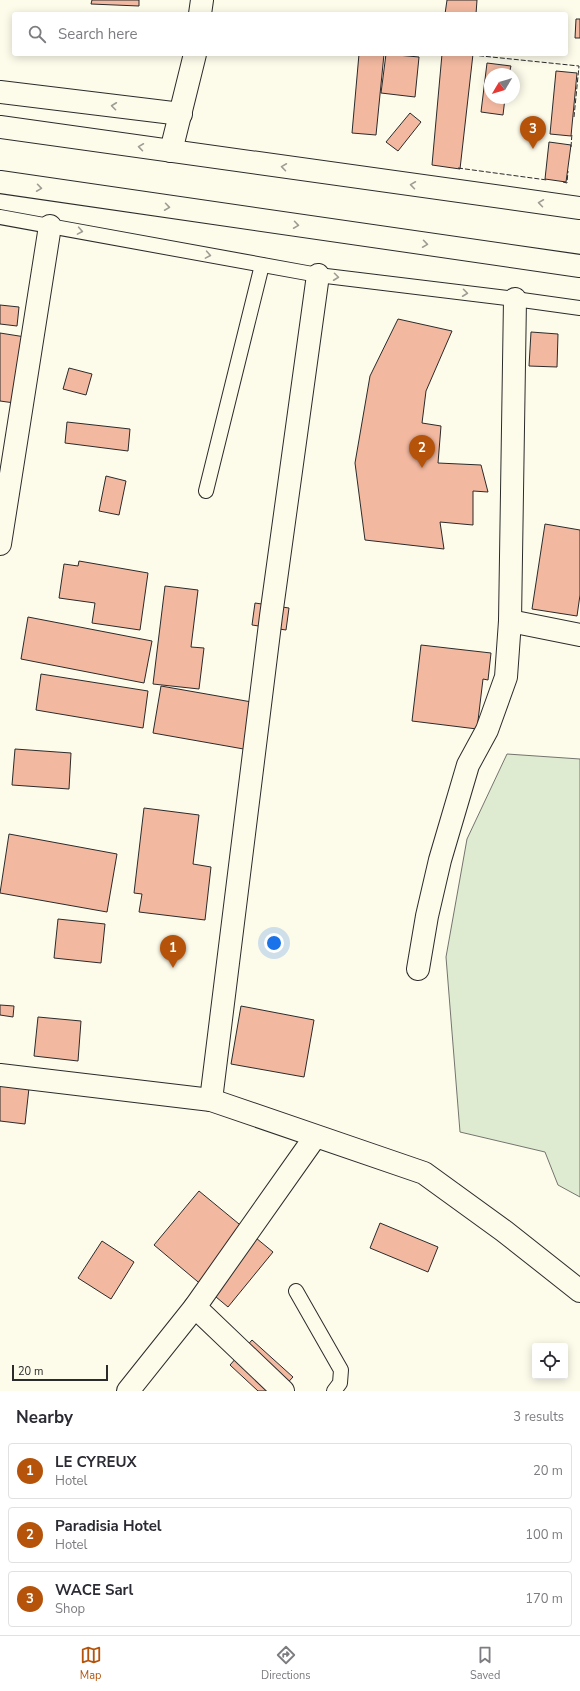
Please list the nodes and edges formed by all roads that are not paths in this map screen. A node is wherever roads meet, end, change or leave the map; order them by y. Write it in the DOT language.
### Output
graph roads {
  1 [pos="202,0"];
  2 [pos="200,12"];
  3 [pos="194,56"];
  4 [pos="0,92"];
  5 [pos="181,114"];
  6 [pos="0,127"];
  7 [pos="171,151"];
  8 [pos="0,182"];
  9 [pos="580,208"];
  10 [pos="0,217"];
  11 [pos="50,226"];
  12 [pos="262,265"];
  13 [pos="580,266"];
  14 [pos="318,275"];
  15 [pos="515,299"];
  16 [pos="580,308"];
  17 [pos="206,492"];
  18 [pos="0,544"];
  19 [pos="510,621"];
  20 [pos="580,635"];
  21 [pos="418,969"];
  22 [pos="0,1075"];
  23 [pos="211,1100"];
  24 [pos="315,1137"];
  25 [pos="296,1291"];
  26 [pos="580,1291"];
  27 [pos="195,1307"];
  28 [pos="128,1391"];
  29 [pos="283,1391"];
  30 [pos="334,1391"];
  1 -- 2 [label="main road"];
  3 -- 5 [label="main road"];
  5 -- 4 [label="main road, one-way"];
  5 -- 7 [label="main road"];
  7 -- 6 [label="main road, one-way"];
  9 -- 7 [label="main road, one-way"];
  8 -- 13 [label="main road, one-way"];
  10 -- 11 [label="lane"];
  11 -- 12 [label="lane, one-way"];
  11 -- 18 [label="main road"];
  12 -- 14 [label="lane"];
  12 -- 17 [label="lane"];
  14 -- 15 [label="lane, one-way"];
  14 -- 23 [label="main road"];
  15 -- 16 [label="lane"];
  15 -- 19 [label="main road"];
  19 -- 20 [label="main road"];
  19 -- 21 [label="main road"];
  22 -- 23 [label="main road"];
  23 -- 24 [label="main road"];
  24 -- 26 [label="main road"];
  24 -- 27 [label="main road"];
  25 -- 30 [label="lane"];
  27 -- 28 [label="main road"];
  27 -- 29 [label="main road"];
}
